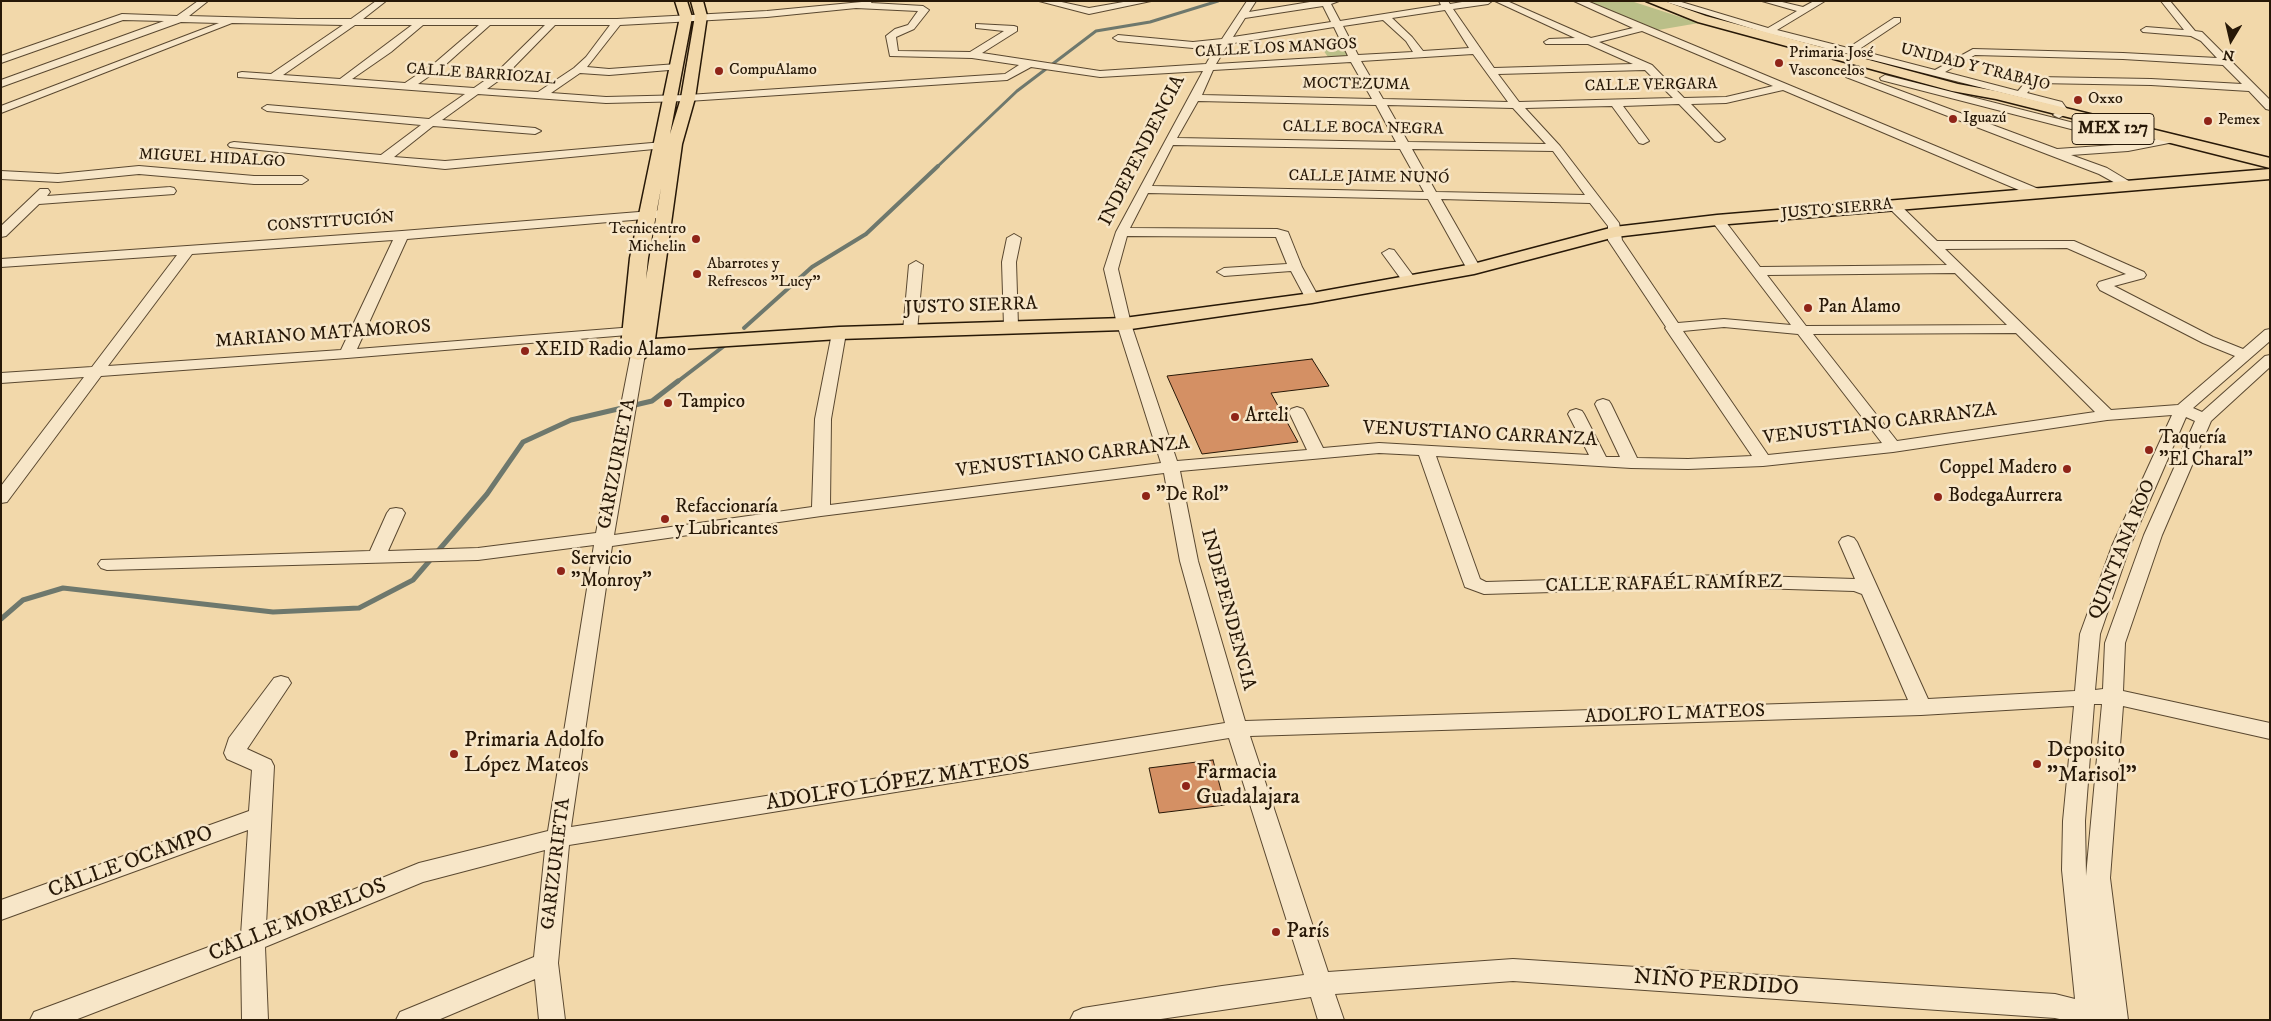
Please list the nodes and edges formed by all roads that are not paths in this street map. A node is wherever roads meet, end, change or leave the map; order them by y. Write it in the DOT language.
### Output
graph roads {
  1 [pos="204,1"];
  2 [pos="382,1"];
  3 [pos="681,1"];
  4 [pos="868,1"];
  5 [pos="1043,1"];
  6 [pos="1085,1"];
  7 [pos="1147,1"];
  8 [pos="1252,1"];
  9 [pos="1488,1"];
  10 [pos="1499,1"];
  11 [pos="1578,1"];
  12 [pos="1652,1"];
  13 [pos="1668,1"];
  14 [pos="1766,1"];
  15 [pos="1821,1"];
  16 [pos="2165,1"];
  17 [pos="2176,1"];
  18 [pos="1329,2"];
  19 [pos="1445,4"];
  20 [pos="856,5"];
  21 [pos="1077,10"];
  22 [pos="1803,10"];
  23 [pos="695,12"];
  24 [pos="1242,16"];
  25 [pos="1385,17"];
  26 [pos="179,19"];
  27 [pos="234,20"];
  28 [pos="1897,20"];
  29 [pos="354,21"];
  30 [pos="421,22"];
  31 [pos="488,22"];
  32 [pos="552,22"];
  33 [pos="617,22"];
  34 [pos="1337,24"];
  35 [pos="979,26"];
  36 [pos="1643,28"];
  37 [pos="2146,30"];
  38 [pos="1769,31"];
  39 [pos="2192,34"];
  40 [pos="2204,37"];
  41 [pos="1118,38"];
  42 [pos="1591,41"];
  43 [pos="1224,42"];
  44 [pos="1549,42"];
  45 [pos="1476,51"];
  46 [pos="1849,52"];
  47 [pos="1422,55"];
  48 [pos="972,56"];
  49 [pos="1355,59"];
  50 [pos="1,60"];
  51 [pos="2225,62"];
  52 [pos="1032,65"];
  53 [pos="678,67"];
  54 [pos="1648,67"];
  55 [pos="1209,68"];
  56 [pos="1,70"];
  57 [pos="578,70"];
  58 [pos="1493,71"];
  59 [pos="1,74"];
  60 [pos="1935,74"];
  61 [pos="242,75"];
  62 [pos="1850,75"];
  63 [pos="23,76"];
  64 [pos="272,77"];
  65 [pos="342,82"];
  66 [pos="1869,82"];
  67 [pos="1,84"];
  68 [pos="69,84"];
  69 [pos="408,86"];
  70 [pos="2262,86"];
  71 [pos="1784,87"];
  72 [pos="2249,87"];
  73 [pos="474,91"];
  74 [pos="541,95"];
  75 [pos="2020,95"];
  76 [pos="688,98"];
  77 [pos="1195,98"];
  78 [pos="669,99"];
  79 [pos="1379,101"];
  80 [pos="1681,101"];
  81 [pos="1614,102"];
  82 [pos="1516,105"];
  83 [pos="2270,107"];
  84 [pos="267,108"];
  85 [pos="1,110"];
  86 [pos="2061,113"];
  87 [pos="431,122"];
  88 [pos="535,131"];
  89 [pos="1719,140"];
  90 [pos="2169,140"];
  91 [pos="1169,141"];
  92 [pos="1643,141"];
  93 [pos="234,145"];
  94 [pos="668,145"];
  95 [pos="2146,145"];
  96 [pos="1404,146"];
  97 [pos="1556,148"];
  98 [pos="2055,152"];
  99 [pos="384,159"];
  100 [pos="2270,163"];
  101 [pos="2270,168"];
  102 [pos="2270,174"];
  103 [pos="1,175"];
  104 [pos="58,178"];
  105 [pos="302,180"];
  106 [pos="2128,186"];
  107 [pos="1144,189"];
  108 [pos="170,191"];
  109 [pos="2037,193"];
  110 [pos="1432,196"];
  111 [pos="1593,199"];
  112 [pos="36,200"];
  113 [pos="1893,205"];
  114 [pos="656,215"];
  115 [pos="1717,220"];
  116 [pos="1122,232"];
  117 [pos="1614,232"];
  118 [pos="1,233"];
  119 [pos="402,235"];
  120 [pos="1014,238"];
  121 [pos="1935,245"];
  122 [pos="187,251"];
  123 [pos="1389,253"];
  124 [pos="1,263"];
  125 [pos="916,265"];
  126 [pos="1296,267"];
  127 [pos="1474,269"];
  128 [pos="1960,269"];
  129 [pos="1757,271"];
  130 [pos="1224,272"];
  131 [pos="1409,280"];
  132 [pos="1312,298"];
  133 [pos="1124,324"];
  134 [pos="1011,326"];
  135 [pos="1672,328"];
  136 [pos="2018,329"];
  137 [pos="1802,330"];
  138 [pos="910,332"];
  139 [pos="839,333"];
  140 [pos="2270,333"];
  141 [pos="639,341"];
  142 [pos="347,354"];
  143 [pos="2246,355"];
  144 [pos="2270,360"];
  145 [pos="98,371"];
  146 [pos="1,378"];
  147 [pos="1603,404"];
  148 [pos="2182,409"];
  149 [pos="1297,412"];
  150 [pos="1576,414"];
  151 [pos="2107,415"];
  152 [pos="2204,419"];
  153 [pos="1893,448"];
  154 [pos="1425,450"];
  155 [pos="1317,453"];
  156 [pos="1600,461"];
  157 [pos="1763,461"];
  158 [pos="1631,463"];
  159 [pos="1171,466"];
  160 [pos="1,498"];
  161 [pos="821,511"];
  162 [pos="396,514"];
  163 [pos="604,540"];
  164 [pos="1848,542"];
  165 [pos="376,557"];
  166 [pos="106,564"];
  167 [pos="1869,590"];
  168 [pos="281,682"];
  169 [pos="2084,696"];
  170 [pos="2113,696"];
  171 [pos="1921,707"];
  172 [pos="1237,729"];
  173 [pos="2270,731"];
  174 [pos="261,816"];
  175 [pos="558,838"];
  176 [pos="1,910"];
  177 [pos="2080,925"];
  178 [pos="2104,933"];
  179 [pos="252,940"];
  180 [pos="546,963"];
  181 [pos="1321,984"];
  182 [pos="2098,1018"];
  183 [pos="43,1020"];
  184 [pos="255,1020"];
  185 [pos="409,1020"];
  186 [pos="552,1020"];
  187 [pos="1082,1020"];
  188 [pos="1331,1020"];
  189 [pos="2115,1020"];
  1 -- 26 [label="street"];
  2 -- 29 [label="street"];
  3 -- 23 [label="main road, GARIZURIETA"];
  4 -- 20 [label="street"];
  5 -- 21 [label="street"];
  6 -- 21 [label="street"];
  7 -- 21 [label="street"];
  8 -- 24 [label="street, INDEPENDENCIA"];
  9 -- 19 [label="street"];
  10 -- 42 [label="street"];
  11 -- 36 [label="street"];
  12 -- 86 [label="main road, MEX 127"];
  13 -- 38 [label="street, UNIDAD Y TRABAJO"];
  14 -- 22 [label="street"];
  15 -- 22 [label="street"];
  16 -- 39 [label="street"];
  17 -- 40 [label="street"];
  18 -- 24 [label="street"];
  18 -- 34 [label="street"];
  19 -- 25 [label="street"];
  19 -- 45 [label="street"];
  20 -- 23 [label="street"];
  20 -- 48 [label="street, CALLE LOS MANGOS"];
  22 -- 38 [label="street"];
  23 -- 33 [label="street"];
  23 -- 53 [label="main road, GARIZURIETA"];
  23 -- 76 [label="main road, GARIZURIETA"];
  24 -- 43 [label="street, INDEPENDENCIA"];
  25 -- 34 [label="street"];
  25 -- 47 [label="street"];
  26 -- 27 [label="street"];
  26 -- 50 [label="street"];
  26 -- 63 [label="street"];
  27 -- 29 [label="street"];
  27 -- 68 [label="street"];
  28 -- 46 [label="street"];
  29 -- 30 [label="street"];
  29 -- 64 [label="street"];
  30 -- 31 [label="street"];
  30 -- 65 [label="street"];
  31 -- 32 [label="street"];
  31 -- 69 [label="street"];
  32 -- 33 [label="street"];
  32 -- 73 [label="street"];
  33 -- 57 [label="street"];
  34 -- 43 [label="street"];
  34 -- 49 [label="street"];
  35 -- 48 [label="street"];
  36 -- 42 [label="street"];
  36 -- 71 [label="street"];
  37 -- 39 [label="street"];
  38 -- 46 [label="street, UNIDAD Y TRABAJO"];
  39 -- 40 [label="street"];
  40 -- 51 [label="street"];
  41 -- 43 [label="street"];
  42 -- 44 [label="street"];
  42 -- 54 [label="street"];
  43 -- 55 [label="street, INDEPENDENCIA"];
  45 -- 47 [label="street, CALLE LOS MANGOS"];
  45 -- 58 [label="street"];
  46 -- 60 [label="street, UNIDAD Y TRABAJO"];
  47 -- 49 [label="street, CALLE LOS MANGOS"];
  48 -- 52 [label="street, CALLE LOS MANGOS"];
  49 -- 55 [label="street, CALLE LOS MANGOS"];
  49 -- 79 [label="street"];
  51 -- 60 [label="street"];
  51 -- 72 [label="street"];
  52 -- 55 [label="street, CALLE LOS MANGOS"];
  52 -- 76 [label="street, CALLE BARRIOZAL"];
  53 -- 57 [label="street"];
  53 -- 78 [label="main road, GARIZURIETA"];
  54 -- 58 [label="street"];
  54 -- 80 [label="street"];
  55 -- 77 [label="street, INDEPENDENCIA"];
  56 -- 63 [label="street"];
  57 -- 74 [label="street"];
  58 -- 82 [label="street"];
  59 -- 63 [label="street"];
  60 -- 75 [label="street, UNIDAD Y TRABAJO"];
  61 -- 64 [label="street, CALLE BARRIOZAL"];
  62 -- 66 [label="street"];
  63 -- 67 [label="street"];
  63 -- 68 [label="street"];
  64 -- 65 [label="street, CALLE BARRIOZAL"];
  65 -- 69 [label="street, CALLE BARRIOZAL"];
  66 -- 95 [label="street"];
  66 -- 98 [label="street"];
  68 -- 85 [label="street"];
  69 -- 73 [label="street, CALLE BARRIOZAL"];
  70 -- 72 [label="street"];
  71 -- 80 [label="street, CALLE VERGARA"];
  71 -- 109 [label="street"];
  72 -- 75 [label="street"];
  72 -- 83 [label="street"];
  73 -- 74 [label="street, CALLE BARRIOZAL"];
  73 -- 87 [label="street"];
  74 -- 78 [label="street, CALLE BARRIOZAL"];
  75 -- 86 [label="street, UNIDAD Y TRABAJO"];
  76 -- 78 [label="street, CALLE BARRIOZAL"];
  76 -- 94 [label="main road, GARIZURIETA"];
  77 -- 79 [label="street, MOCTEZUMA"];
  77 -- 91 [label="street, INDEPENDENCIA"];
  78 -- 94 [label="main road, GARIZURIETA"];
  79 -- 82 [label="street, MOCTEZUMA"];
  79 -- 96 [label="street"];
  80 -- 81 [label="street, CALLE VERGARA"];
  80 -- 89 [label="street"];
  81 -- 82 [label="street, CALLE VERGARA"];
  81 -- 92 [label="street"];
  82 -- 97 [label="street"];
  84 -- 87 [label="street"];
  86 -- 90 [label="main road, MEX 127"];
  87 -- 88 [label="street"];
  87 -- 99 [label="street"];
  90 -- 95 [label="street"];
  90 -- 100 [label="main road, MEX 127"];
  90 -- 101 [label="main road, MEX 127"];
  91 -- 96 [label="street, CALLE BOCA NEGRA"];
  91 -- 107 [label="street, INDEPENDENCIA"];
  93 -- 99 [label="street"];
  94 -- 99 [label="street"];
  94 -- 114 [label="main road, GARIZURIETA"];
  95 -- 98 [label="street"];
  96 -- 97 [label="street, CALLE BOCA NEGRA"];
  96 -- 110 [label="street"];
  97 -- 111 [label="street"];
  98 -- 106 [label="street"];
  102 -- 106 [label="main road, JUSTO SIERRA"];
  103 -- 104 [label="street, MIGUEL HIDALGO"];
  104 -- 105 [label="street, MIGUEL HIDALGO"];
  104 -- 112 [label="street"];
  106 -- 109 [label="main road, JUSTO SIERRA"];
  107 -- 110 [label="street, CALLE JAIME NUNÓ"];
  107 -- 116 [label="street, INDEPENDENCIA"];
  108 -- 112 [label="street"];
  109 -- 113 [label="main road, JUSTO SIERRA"];
  110 -- 111 [label="street, CALLE JAIME NUNÓ"];
  110 -- 127 [label="street"];
  111 -- 117 [label="street"];
  112 -- 118 [label="street"];
  113 -- 115 [label="main road, JUSTO SIERRA"];
  113 -- 121 [label="street"];
  114 -- 119 [label="street, CONSTITUCIÓN"];
  114 -- 141 [label="main road, GARIZURIETA"];
  115 -- 117 [label="main road, JUSTO SIERRA"];
  115 -- 129 [label="street"];
  116 -- 126 [label="street"];
  116 -- 133 [label="street, INDEPENDENCIA"];
  117 -- 127 [label="main road, JUSTO SIERRA"];
  117 -- 135 [label="street"];
  119 -- 122 [label="street, CONSTITUCIÓN"];
  119 -- 142 [label="street"];
  120 -- 134 [label="street"];
  121 -- 128 [label="street"];
  121 -- 143 [label="street"];
  122 -- 124 [label="street, CONSTITUCIÓN"];
  122 -- 145 [label="street"];
  123 -- 131 [label="street"];
  125 -- 138 [label="street"];
  126 -- 130 [label="street"];
  126 -- 132 [label="street"];
  127 -- 131 [label="main road, JUSTO SIERRA"];
  128 -- 129 [label="street"];
  128 -- 136 [label="street"];
  129 -- 137 [label="street"];
  131 -- 132 [label="main road, JUSTO SIERRA"];
  132 -- 133 [label="main road, JUSTO SIERRA"];
  133 -- 134 [label="main road, JUSTO SIERRA"];
  133 -- 159 [label="street, INDEPENDENCIA"];
  134 -- 138 [label="main road, JUSTO SIERRA"];
  135 -- 137 [label="street"];
  135 -- 157 [label="street"];
  136 -- 137 [label="street"];
  136 -- 151 [label="street"];
  137 -- 153 [label="street"];
  138 -- 139 [label="main road, JUSTO SIERRA"];
  139 -- 141 [label="main road, JUSTO SIERRA"];
  139 -- 161 [label="street"];
  140 -- 143 [label="street, QUINTANA ROO"];
  141 -- 142 [label="street, MARIANO MATAMOROS"];
  141 -- 163 [label="street, GARIZURIETA"];
  142 -- 145 [label="street, MARIANO MATAMOROS"];
  143 -- 148 [label="street, QUINTANA ROO"];
  144 -- 152 [label="street, QUINTANA ROO"];
  145 -- 146 [label="street, MARIANO MATAMOROS"];
  145 -- 160 [label="street"];
  147 -- 158 [label="street"];
  148 -- 151 [label="street, VENUSTIANO CARRANZA"];
  148 -- 152 [label="street, VENUSTIANO CARRANZA"];
  148 -- 169 [label="street, QUINTANA ROO"];
  149 -- 155 [label="street"];
  150 -- 156 [label="street"];
  151 -- 153 [label="street, VENUSTIANO CARRANZA"];
  152 -- 170 [label="street, QUINTANA ROO"];
  153 -- 157 [label="street, VENUSTIANO CARRANZA"];
  154 -- 155 [label="street, VENUSTIANO CARRANZA"];
  154 -- 156 [label="street, VENUSTIANO CARRANZA"];
  154 -- 167 [label="street, CALLE RAFAÉL RAMÍREZ"];
  155 -- 159 [label="street, VENUSTIANO CARRANZA"];
  156 -- 158 [label="street, VENUSTIANO CARRANZA"];
  157 -- 158 [label="street, VENUSTIANO CARRANZA"];
  159 -- 161 [label="street, VENUSTIANO CARRANZA"];
  159 -- 172 [label="street, INDEPENDENCIA"];
  161 -- 163 [label="street, VENUSTIANO CARRANZA"];
  162 -- 165 [label="street"];
  163 -- 165 [label="street, VENUSTIANO CARRANZA"];
  163 -- 175 [label="street, GARIZURIETA"];
  164 -- 167 [label="street"];
  165 -- 166 [label="street, VENUSTIANO CARRANZA"];
  167 -- 171 [label="street"];
  168 -- 174 [label="street"];
  169 -- 170 [label="street, ADOLFO L MATEOS"];
  169 -- 171 [label="street, ADOLFO L MATEOS"];
  169 -- 177 [label="street, QUINTANA ROO"];
  170 -- 173 [label="street, ADOLFO L MATEOS"];
  170 -- 178 [label="street, QUINTANA ROO"];
  171 -- 172 [label="street, ADOLFO L MATEOS"];
  172 -- 175 [label="street, ADOLFO LÓPEZ MATEOS"];
  172 -- 181 [label="street, INDEPENDENCIA"];
  174 -- 176 [label="street, CALLE OCAMPO"];
  174 -- 179 [label="street"];
  175 -- 179 [label="street, CALLE MORELOS"];
  175 -- 180 [label="street, GARIZURIETA"];
  177 -- 178 [label="street"];
  177 -- 182 [label="street, QUINTANA ROO"];
  178 -- 189 [label="street, QUINTANA ROO"];
  179 -- 183 [label="street, CALLE MORELOS"];
  179 -- 184 [label="street"];
  180 -- 185 [label="street"];
  180 -- 186 [label="street, GARIZURIETA"];
  181 -- 182 [label="street, NIÑO PERDIDO"];
  181 -- 187 [label="street, NIÑO PERDIDO"];
  181 -- 188 [label="street, INDEPENDENCIA"];
}
